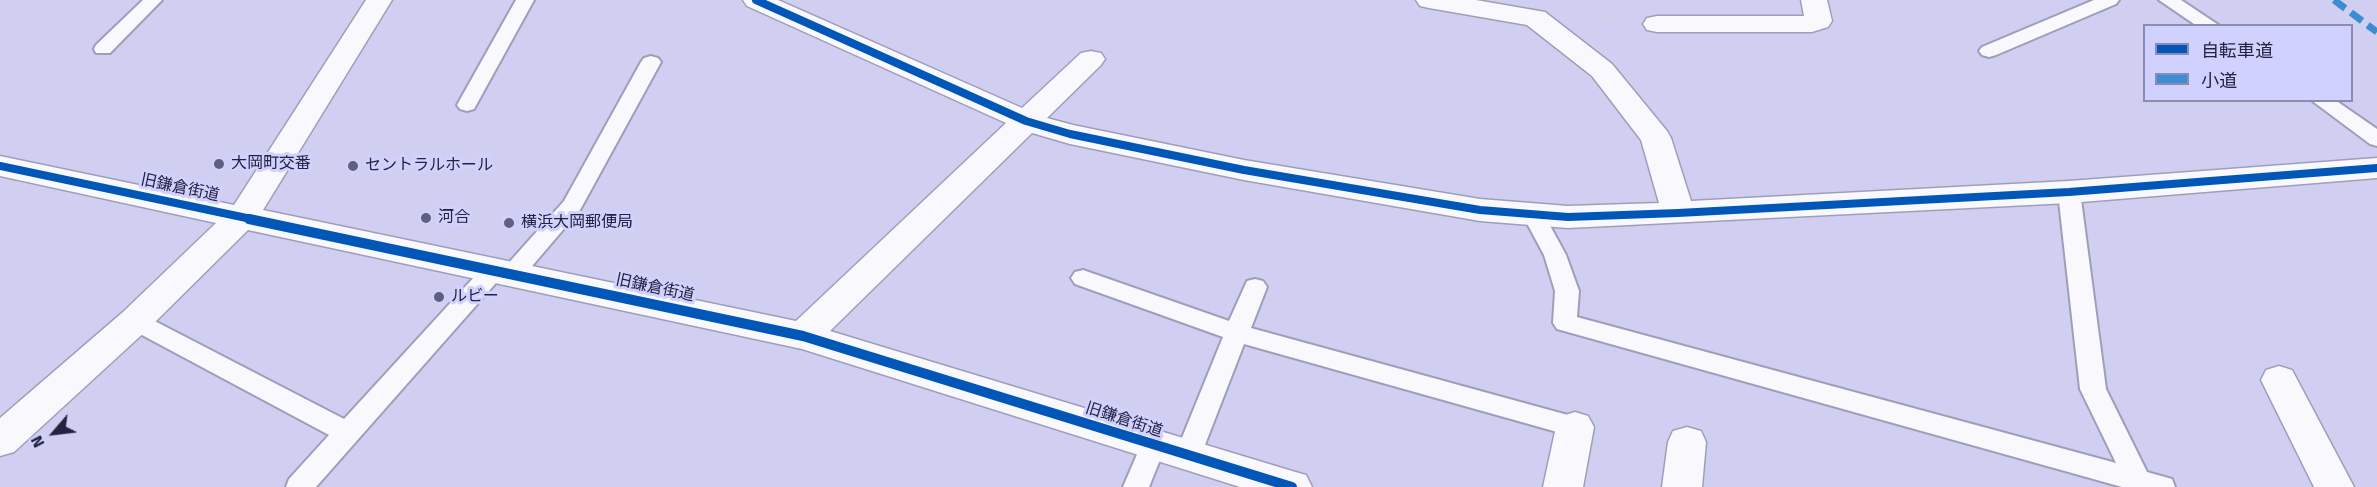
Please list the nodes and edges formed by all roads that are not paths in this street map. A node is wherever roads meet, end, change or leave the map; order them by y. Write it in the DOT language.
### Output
graph roads {
  1 [pos="153,0"];
  2 [pos="380,0"];
  3 [pos="525,0"];
  4 [pos="756,0"];
  5 [pos="1429,0"];
  6 [pos="1814,0"];
  7 [pos="2110,0"];
  8 [pos="2168,0"];
  9 [pos="1657,24"];
  10 [pos="2208,24"];
  11 [pos="104,50"];
  12 [pos="1989,51"];
  13 [pos="1091,59"];
  14 [pos="651,62"];
  15 [pos="2324,102"];
  16 [pos="467,105"];
  17 [pos="1026,121"];
  18 [pos="2377,139"];
  19 [pos="0,166"];
  20 [pos="2377,168"];
  21 [pos="2069,192"];
  22 [pos="1678,213"];
  23 [pos="1533,214"];
  24 [pos="243,216"];
  25 [pos="504,271"];
  26 [pos="1083,278"];
  27 [pos="1255,287"];
  28 [pos="135,321"];
  29 [pos="1237,333"];
  30 [pos="803,336"];
  31 [pos="2279,380"];
  32 [pos="1575,427"];
  33 [pos="348,433"];
  34 [pos="0,441"];
  35 [pos="1687,442"];
  36 [pos="1154,445"];
  37 [pos="1188,455"];
  38 [pos="2147,485"];
  39 [pos="299,487"];
  40 [pos="1136,487"];
  41 [pos="1292,487"];
  42 [pos="1563,487"];
  43 [pos="1682,487"];
  44 [pos="2334,487"];
  1 -- 11 [label="lane"];
  2 -- 24 [label="street"];
  3 -- 16 [label="lane"];
  4 -- 17 [label="street"];
  5 -- 22 [label="street"];
  6 -- 9 [label="street"];
  7 -- 12 [label="lane"];
  8 -- 10 [label="lane"];
  13 -- 17 [label="street"];
  14 -- 25 [label="lane"];
  15 -- 18 [label="lane"];
  17 -- 23 [label="street"];
  17 -- 30 [label="street"];
  19 -- 24 [label="street, 旧鎌倉街道"];
  20 -- 21 [label="street"];
  21 -- 22 [label="street"];
  21 -- 38 [label="lane"];
  22 -- 23 [label="street"];
  23 -- 38 [label="lane"];
  24 -- 25 [label="street, 旧鎌倉街道"];
  24 -- 28 [label="street"];
  25 -- 30 [label="street, 旧鎌倉街道"];
  25 -- 33 [label="lane"];
  26 -- 29 [label="lane"];
  27 -- 29 [label="lane"];
  28 -- 33 [label="lane"];
  28 -- 34 [label="street"];
  29 -- 32 [label="lane"];
  29 -- 37 [label="lane"];
  30 -- 36 [label="street, 旧鎌倉街道"];
  31 -- 44 [label="street"];
  32 -- 42 [label="street"];
  33 -- 39 [label="lane"];
  35 -- 43 [label="street"];
  36 -- 37 [label="street, 旧鎌倉街道"];
  36 -- 40 [label="lane"];
  37 -- 41 [label="street, 旧鎌倉街道"];
}
